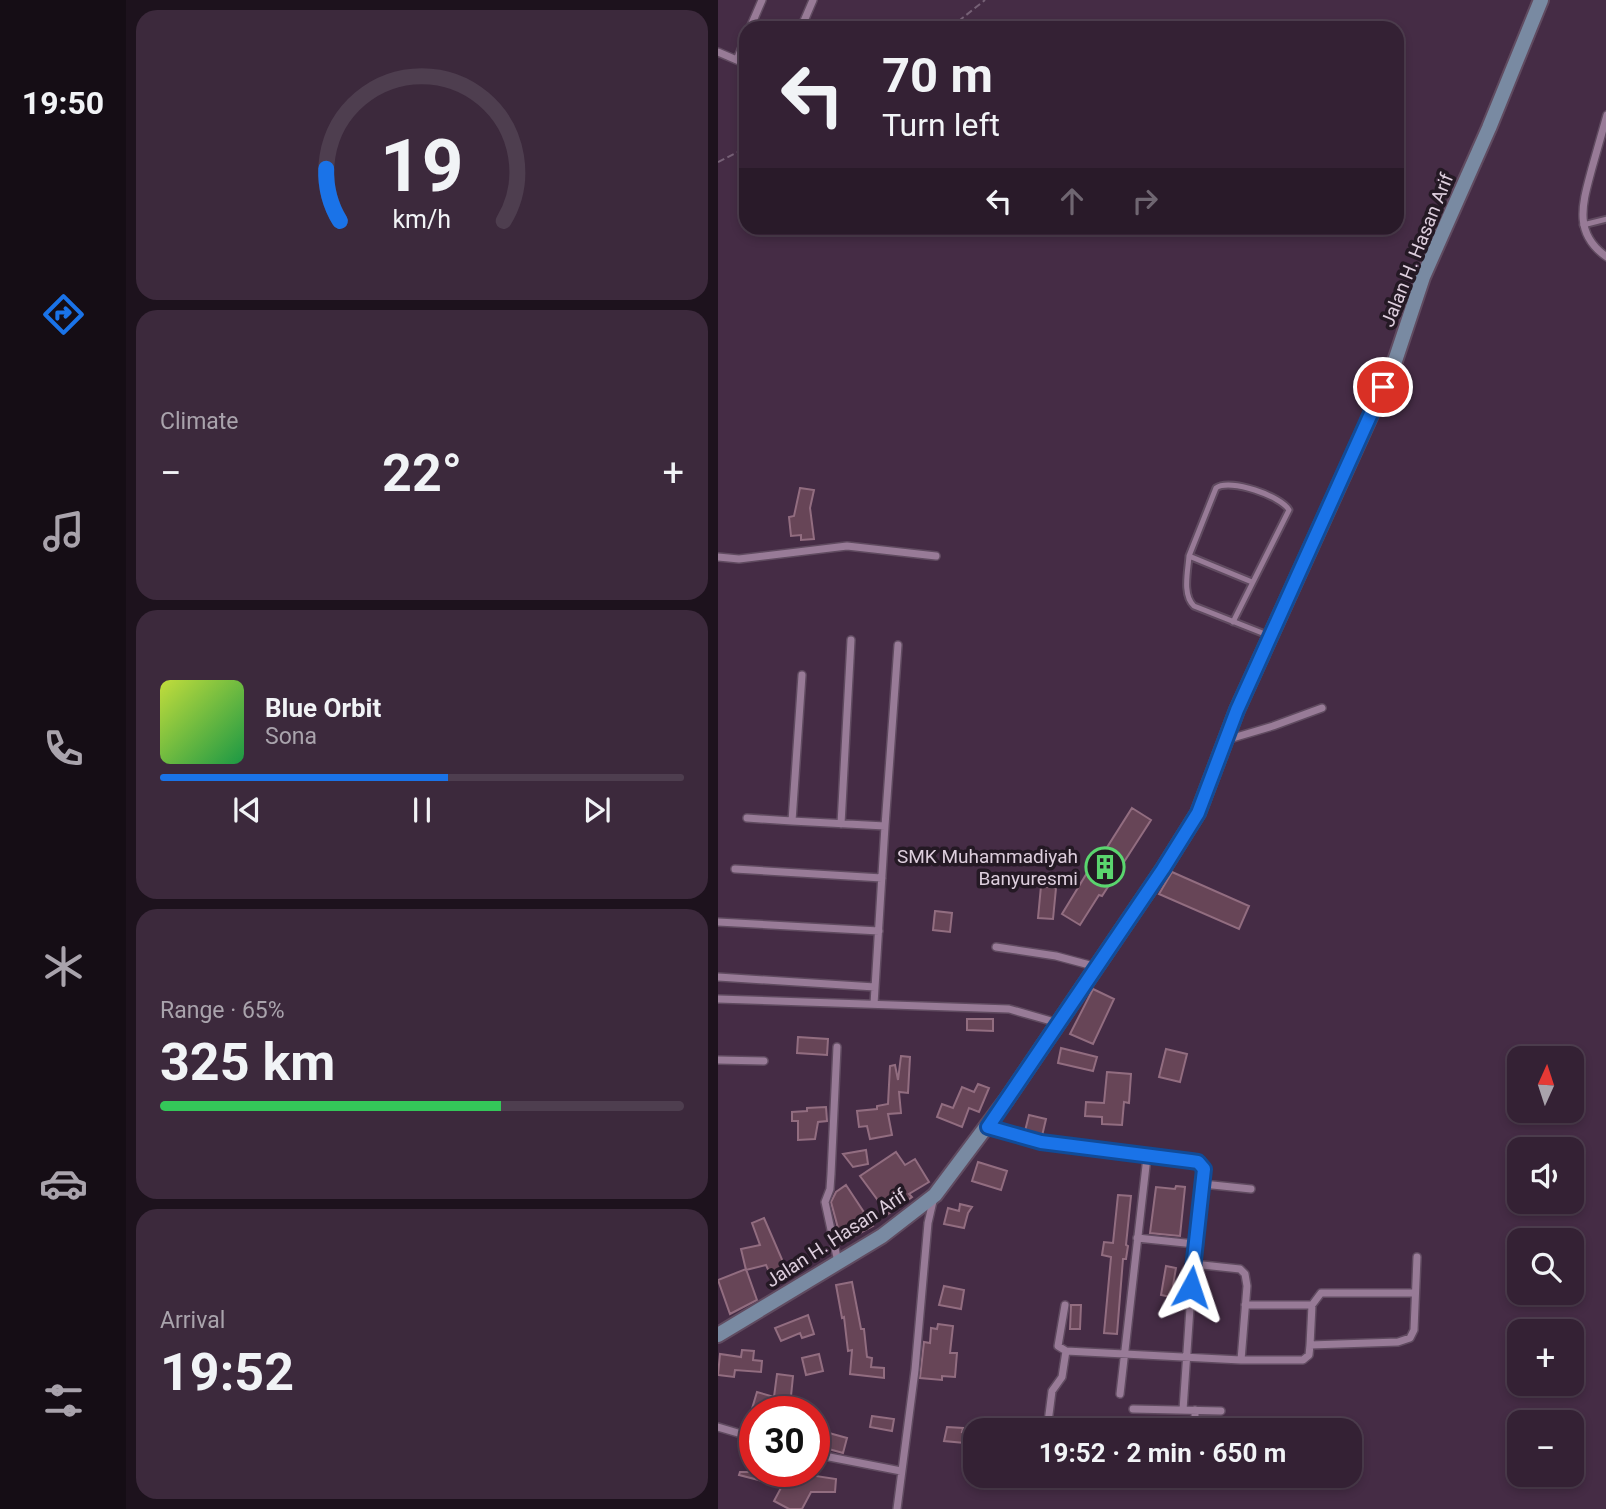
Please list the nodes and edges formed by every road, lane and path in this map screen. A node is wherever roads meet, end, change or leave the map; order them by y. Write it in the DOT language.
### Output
graph roads {
  1 [pos="762,0"];
  2 [pos="813,0"];
  3 [pos="985,0"];
  4 [pos="1541,0"];
  5 [pos="753,21"];
  6 [pos="804,21"];
  7 [pos="959,21"];
  8 [pos="718,52"];
  9 [pos="739,55"];
  10 [pos="737,60"];
  11 [pos="1606,115"];
  12 [pos="739,152"];
  13 [pos="718,162"];
  14 [pos="1606,219"];
  15 [pos="1585,225"];
  16 [pos="1606,257"];
  17 [pos="936,556"];
  18 [pos="1189,556"];
  19 [pos="718,557"];
  20 [pos="1252,582"];
  21 [pos="1233,622"];
  22 [pos="1270,636"];
  23 [pos="851,640"];
  24 [pos="898,645"];
  25 [pos="801,675"];
  26 [pos="1322,708"];
  27 [pos="1225,740"];
  28 [pos="747,818"];
  29 [pos="792,821"];
  30 [pos="841,824"];
  31 [pos="885,827"];
  32 [pos="735,869"];
  33 [pos="882,878"];
  34 [pos="718,922"];
  35 [pos="879,931"];
  36 [pos="996,947"];
  37 [pos="1097,967"];
  38 [pos="718,977"];
  39 [pos="875,986"];
  40 [pos="718,999"];
  41 [pos="874,1004"];
  42 [pos="1058,1024"];
  43 [pos="837,1047"];
  44 [pos="718,1060"];
  45 [pos="764,1061"];
  46 [pos="988,1127"];
  47 [pos="1147,1157"];
  48 [pos="1203,1184"];
  49 [pos="1251,1189"];
  50 [pos="935,1195"];
  51 [pos="1137,1238"];
  52 [pos="1195,1244"];
  53 [pos="1417,1257"];
  54 [pos="838,1262"];
  55 [pos="1193,1264"];
  56 [pos="1414,1293"];
  57 [pos="1066,1305"];
  58 [pos="1245,1305"];
  59 [pos="1312,1305"];
  60 [pos="718,1335"];
  61 [pos="1310,1345"];
  62 [pos="1066,1352"];
  63 [pos="1125,1353"];
  64 [pos="1186,1356"];
  65 [pos="1241,1360"];
  66 [pos="1120,1394"];
  67 [pos="1133,1409"];
  68 [pos="1183,1410"];
  69 [pos="1196,1410"];
  70 [pos="1221,1411"];
  71 [pos="1049,1418"];
  72 [pos="1196,1418"];
  73 [pos="718,1427"];
  74 [pos="739,1433"];
  75 [pos="830,1457"];
  76 [pos="901,1472"];
  77 [pos="896,1509"];
  1 -- 5 [label="street"];
  2 -- 6 [label="street"];
  3 -- 7 [label="path"];
  4 -- 22 [label="main road, Jalan H. Hasan Arif"];
  8 -- 10 [label="street"];
  9 -- 10 [label="street"];
  11 -- 15 [label="street"];
  12 -- 13 [label="path"];
  14 -- 15 [label="lane"];
  15 -- 16 [label="street"];
  17 -- 19 [label="street"];
  18 -- 20 [label="lane"];
  18 -- 20 [label="lane"];
  18 -- 21 [label="lane"];
  20 -- 21 [label="lane"];
  21 -- 22 [label="lane"];
  22 -- 27 [label="main road, Jalan H. Hasan Arif"];
  23 -- 30 [label="street"];
  24 -- 31 [label="street"];
  25 -- 29 [label="street"];
  26 -- 27 [label="street"];
  27 -- 37 [label="main road, Jalan H. Hasan Arif"];
  28 -- 29 [label="street"];
  29 -- 30 [label="street"];
  30 -- 31 [label="street"];
  31 -- 33 [label="street"];
  32 -- 33 [label="street"];
  33 -- 35 [label="street"];
  34 -- 35 [label="street"];
  35 -- 39 [label="street"];
  36 -- 37 [label="street"];
  37 -- 42 [label="main road, Jalan H. Hasan Arif"];
  38 -- 39 [label="street"];
  39 -- 41 [label="street"];
  40 -- 41 [label="street"];
  41 -- 42 [label="street"];
  42 -- 46 [label="main road, Jalan H. Hasan Arif"];
  43 -- 54 [label="street"];
  44 -- 45 [label="street"];
  46 -- 47 [label="street"];
  46 -- 50 [label="main road, Jalan H. Hasan Arif"];
  47 -- 48 [label="street"];
  47 -- 51 [label="street"];
  48 -- 49 [label="street"];
  48 -- 52 [label="street"];
  50 -- 54 [label="main road, Jalan H. Hasan Arif"];
  50 -- 76 [label="street"];
  51 -- 52 [label="street"];
  51 -- 63 [label="street"];
  52 -- 55 [label="street"];
  53 -- 56 [label="street"];
  54 -- 60 [label="main road, Jalan H. Hasan Arif"];
  55 -- 58 [label="street"];
  55 -- 64 [label="street"];
  56 -- 59 [label="street"];
  56 -- 61 [label="street"];
  57 -- 62 [label="street"];
  58 -- 59 [label="street"];
  58 -- 65 [label="street"];
  59 -- 61 [label="street"];
  61 -- 65 [label="street"];
  62 -- 63 [label="street"];
  62 -- 71 [label="street"];
  63 -- 64 [label="street"];
  63 -- 66 [label="street"];
  64 -- 65 [label="street"];
  64 -- 68 [label="street"];
  67 -- 68 [label="street"];
  68 -- 69 [label="street"];
  69 -- 70 [label="street"];
  69 -- 72 [label="street"];
  73 -- 74 [label="street"];
  75 -- 76 [label="street"];
  76 -- 77 [label="street"];
}
